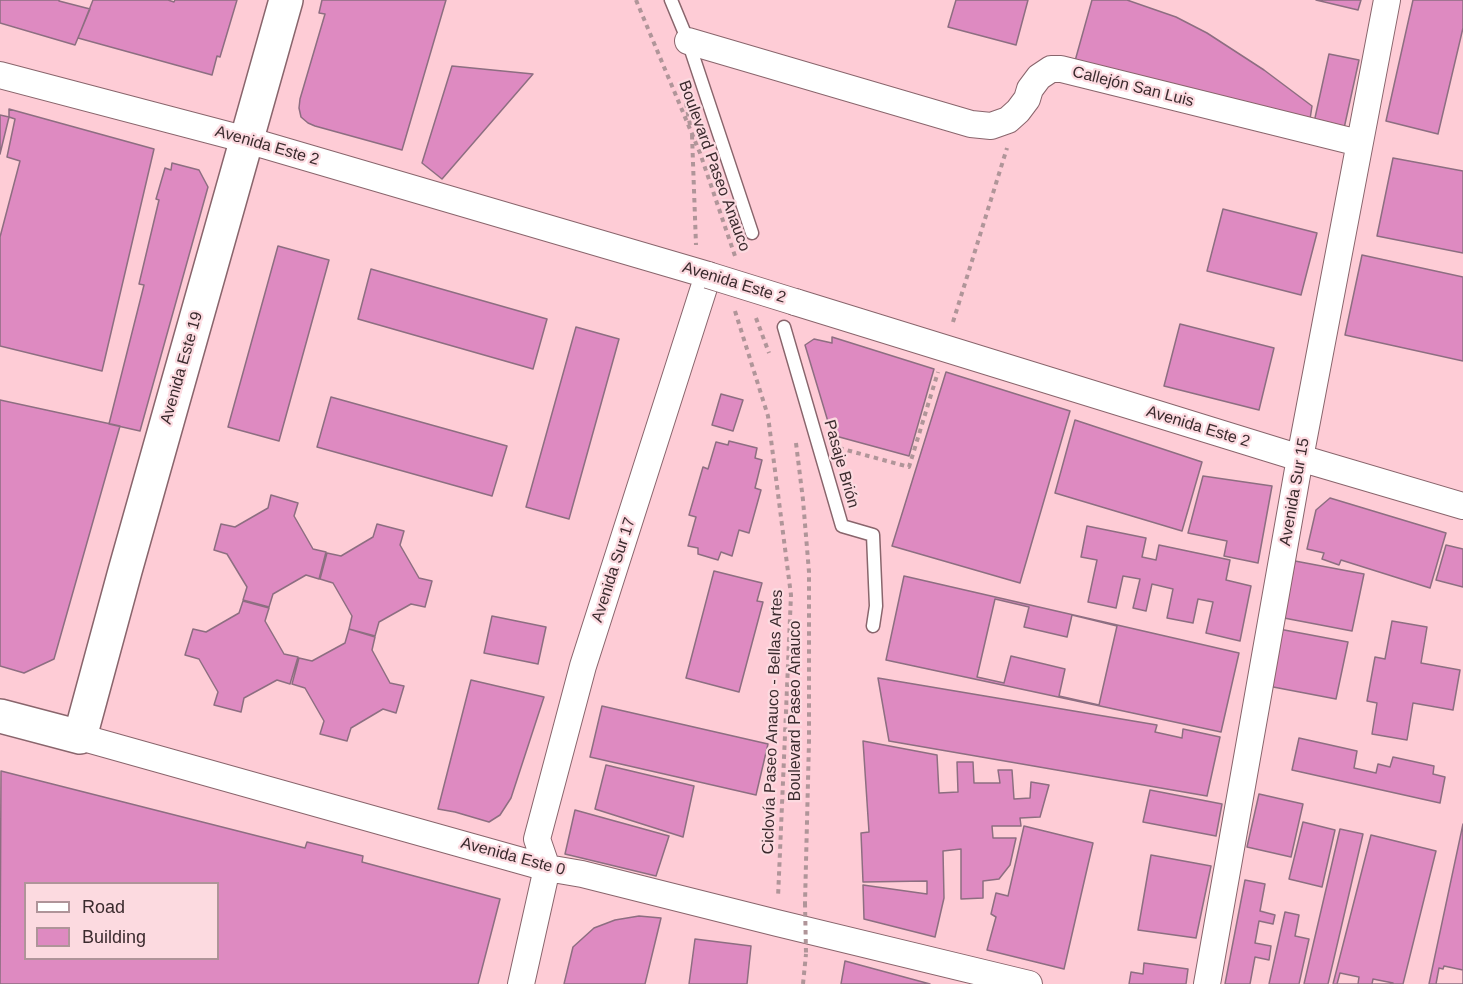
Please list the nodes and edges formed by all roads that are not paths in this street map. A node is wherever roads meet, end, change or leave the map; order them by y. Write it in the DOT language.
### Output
graph roads {
  1 [pos="286,0"];
  2 [pos="671,0"];
  3 [pos="1387,0"];
  4 [pos="688,41"];
  5 [pos="0,75"];
  6 [pos="247,140"];
  7 [pos="1359,143"];
  8 [pos="752,233"];
  9 [pos="708,275"];
  10 [pos="784,327"];
  11 [pos="1300,459"];
  12 [pos="1463,506"];
  13 [pos="873,626"];
  14 [pos="0,716"];
  15 [pos="80,736"];
  16 [pos="547,868"];
  17 [pos="521,984"];
  18 [pos="1029,984"];
  19 [pos="1207,984"];
  1 -- 6 [label="main road, Avenida Este 19"];
  2 -- 4 [label="lane"];
  3 -- 7 [label="street, Avenida Sur 15"];
  4 -- 7 [label="street, Callejón San Luis"];
  4 -- 8 [label="lane"];
  5 -- 6 [label="street, Avenida Este 2"];
  6 -- 9 [label="street, Avenida Este 2"];
  6 -- 15 [label="main road, Avenida Este 19"];
  7 -- 11 [label="street, Avenida Sur 15"];
  9 -- 11 [label="street, Avenida Este 2, bridge"];
  9 -- 16 [label="street, Avenida Sur 17"];
  10 -- 13 [label="lane, Pasaje Brión"];
  11 -- 12 [label="street, Avenida Este 2"];
  11 -- 19 [label="street, Avenida Sur 15"];
  14 -- 15 [label="main road, Avenida Este 0"];
  15 -- 16 [label="street, Avenida Este 0"];
  16 -- 17 [label="street"];
  16 -- 18 [label="street, Avenida Este 0"];
}
